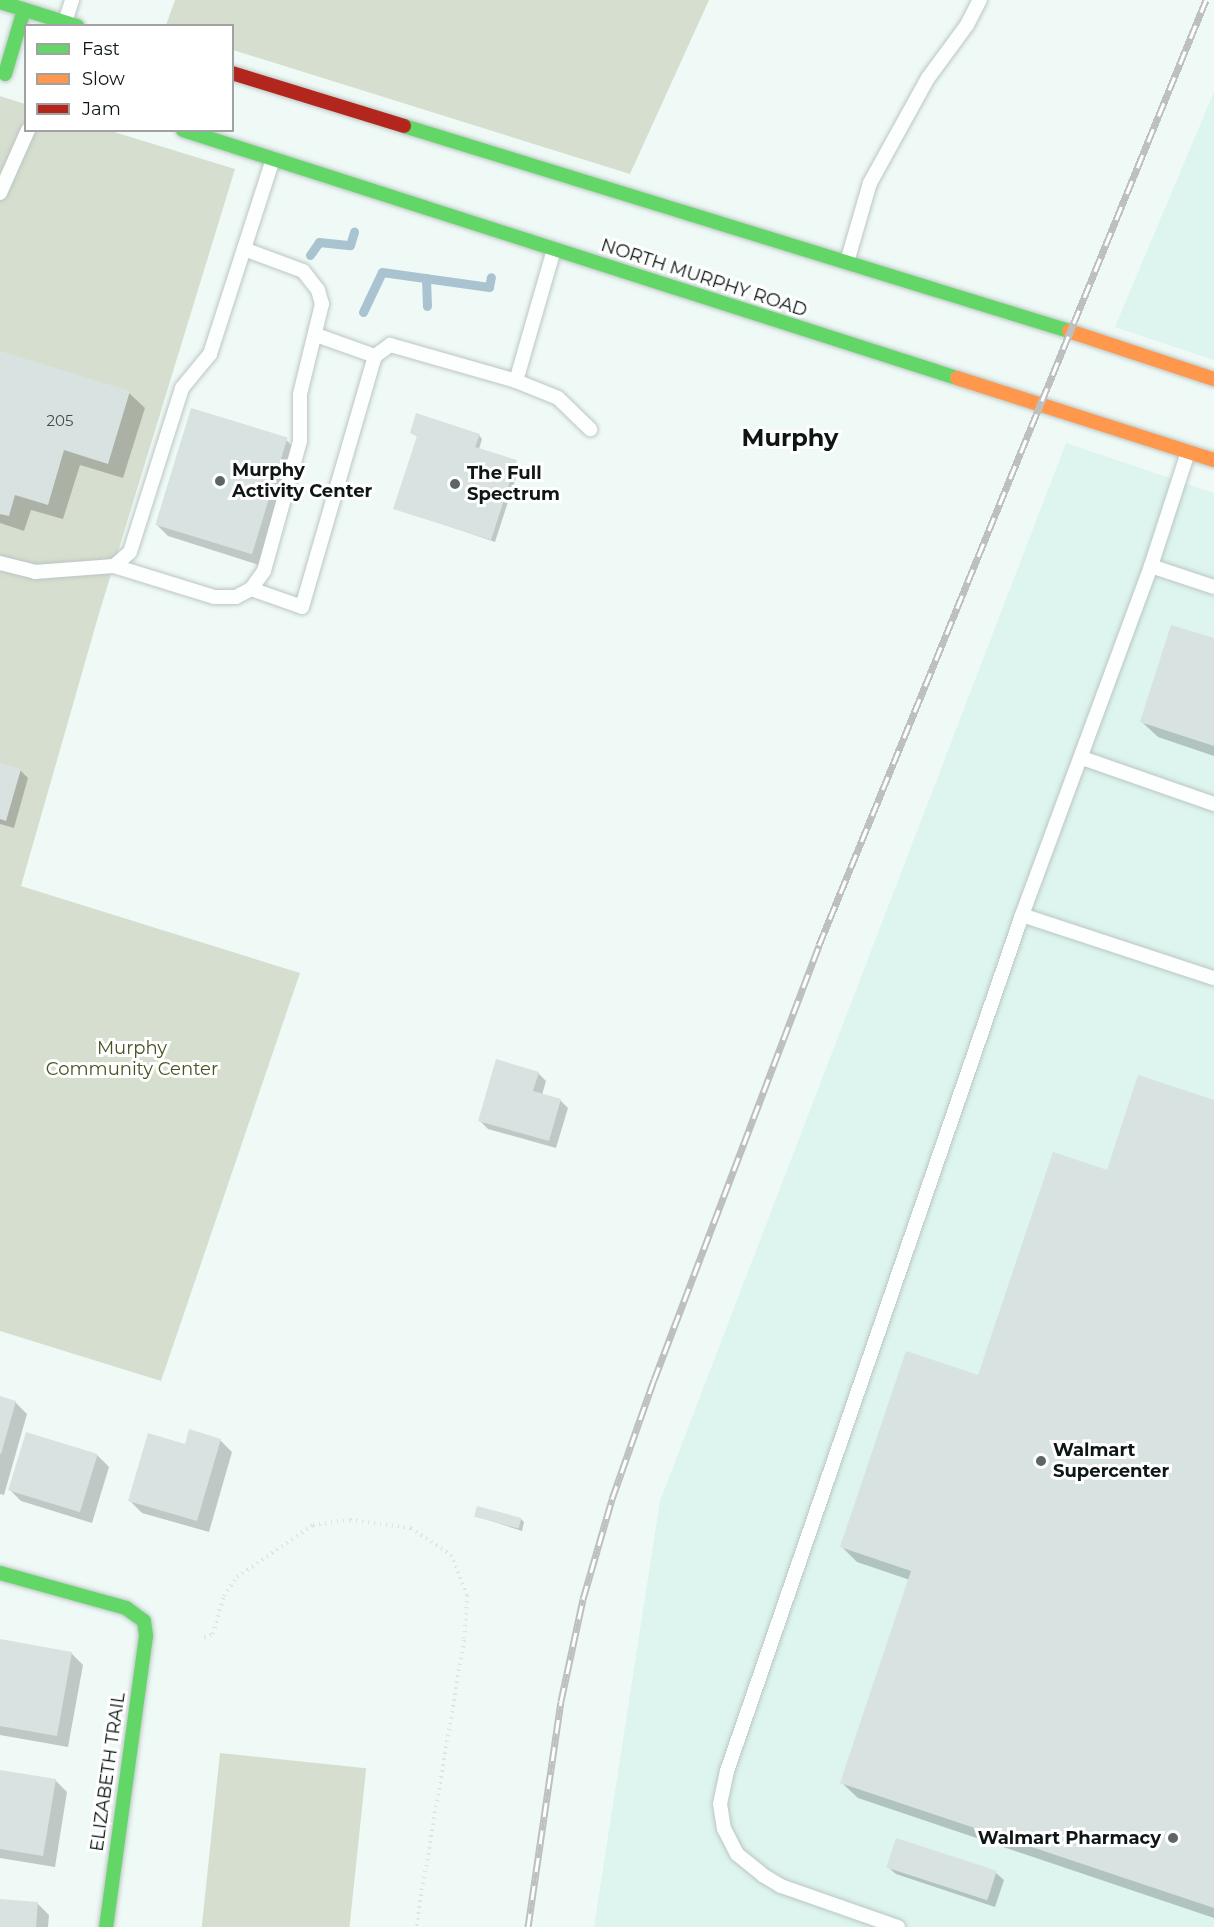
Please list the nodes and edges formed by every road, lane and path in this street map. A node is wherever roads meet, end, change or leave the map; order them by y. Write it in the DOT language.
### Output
graph roads {
  1 [pos="72,0"];
  2 [pos="980,0"];
  3 [pos="0,2"];
  4 [pos="26,5"];
  5 [pos="69,24"];
  6 [pos="234,74"];
  7 [pos="7,75"];
  8 [pos="0,88"];
  9 [pos="27,132"];
  10 [pos="189,132"];
  11 [pos="273,159"];
  12 [pos="0,193"];
  13 [pos="244,249"];
  14 [pos="554,249"];
  15 [pos="847,262"];
  16 [pos="316,335"];
  17 [pos="375,356"];
  18 [pos="1214,379"];
  19 [pos="516,381"];
  20 [pos="591,429"];
  21 [pos="1188,452"];
  22 [pos="1214,460"];
  23 [pos="0,563"];
  24 [pos="114,566"];
  25 [pos="1151,566"];
  26 [pos="1214,588"];
  27 [pos="251,589"];
  28 [pos="1082,759"];
  29 [pos="1214,804"];
  30 [pos="1022,915"];
  31 [pos="1214,978"];
  32 [pos="0,1573"];
  33 [pos="204,1637"];
  34 [pos="106,1927"];
  35 [pos="416,1927"];
  36 [pos="898,1927"];
  1 -- 5 [label="lane"];
  2 -- 15 [label="lane"];
  3 -- 4 [label="main road"];
  4 -- 5 [label="main road"];
  4 -- 7 [label="main road"];
  6 -- 15 [label="main road"];
  7 -- 8 [label="lane"];
  9 -- 12 [label="lane"];
  10 -- 11 [label="main road, NORTH MURPHY ROAD"];
  11 -- 13 [label="lane"];
  11 -- 14 [label="main road, NORTH MURPHY ROAD"];
  13 -- 16 [label="lane"];
  13 -- 24 [label="lane"];
  14 -- 19 [label="lane"];
  14 -- 21 [label="main road, NORTH MURPHY ROAD"];
  15 -- 18 [label="main road"];
  16 -- 17 [label="lane"];
  16 -- 27 [label="lane"];
  17 -- 19 [label="lane"];
  17 -- 27 [label="lane"];
  19 -- 20 [label="lane"];
  21 -- 22 [label="main road, NORTH MURPHY ROAD"];
  21 -- 25 [label="lane"];
  23 -- 24 [label="lane"];
  24 -- 27 [label="lane"];
  25 -- 26 [label="lane"];
  25 -- 28 [label="lane"];
  28 -- 29 [label="lane"];
  28 -- 30 [label="lane"];
  30 -- 31 [label="lane"];
  30 -- 36 [label="lane"];
  32 -- 34 [label="main road, ELIZABETH TRAIL"];
  33 -- 35 [label="path"];
}
